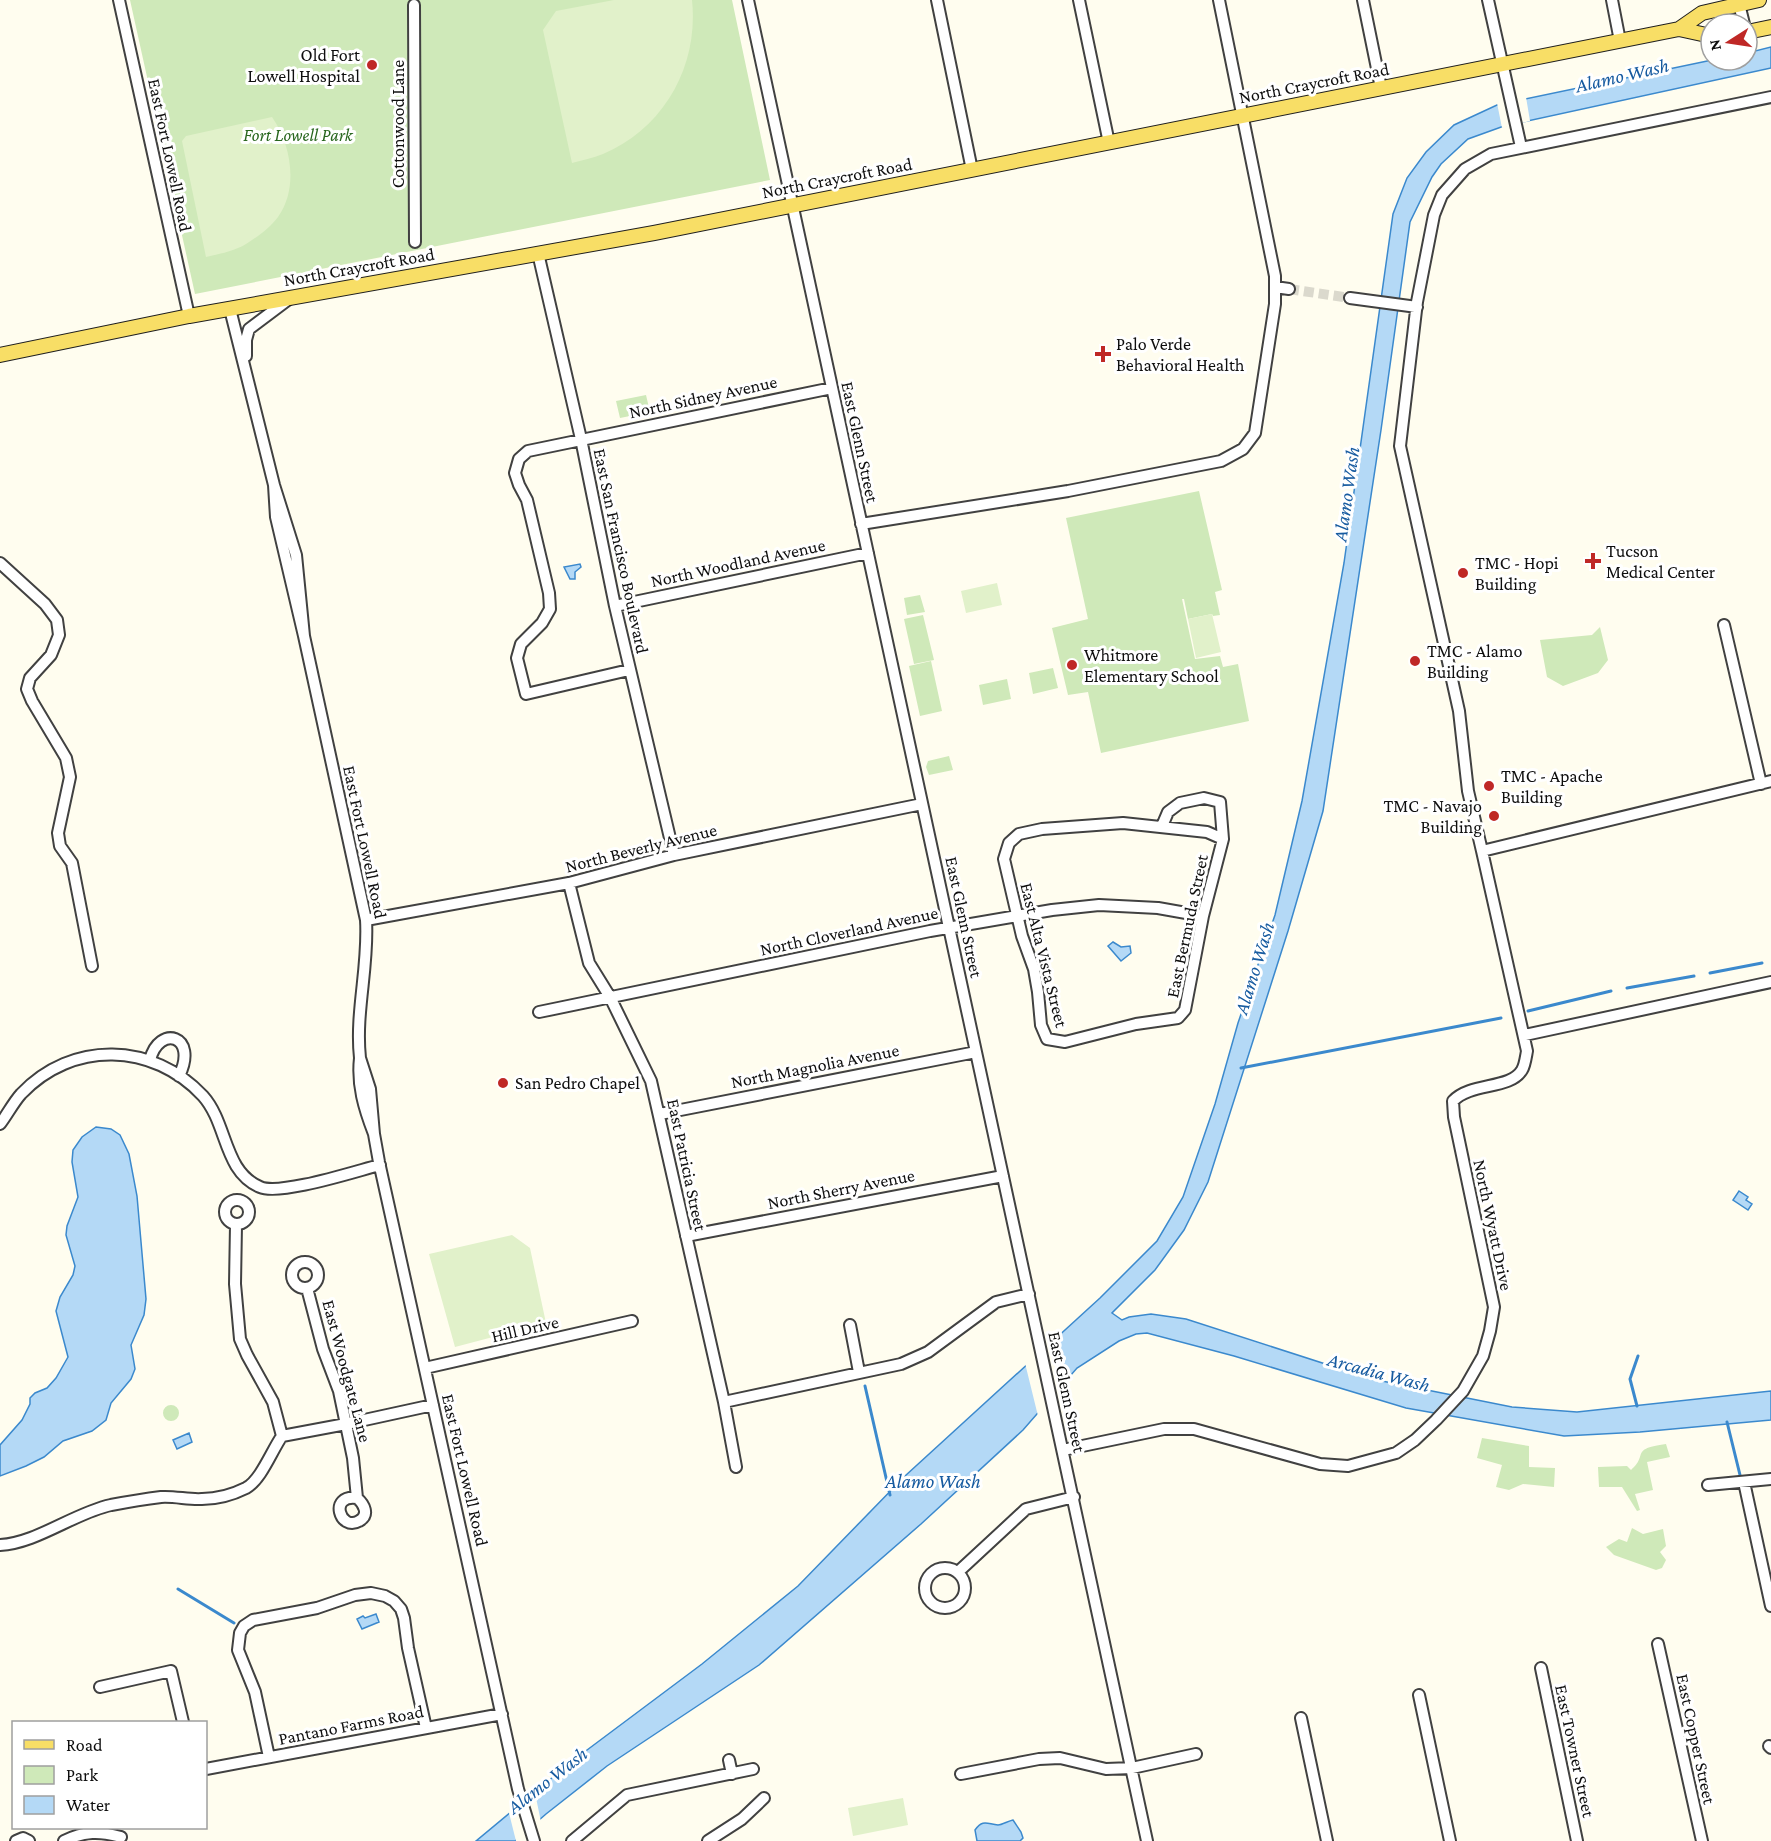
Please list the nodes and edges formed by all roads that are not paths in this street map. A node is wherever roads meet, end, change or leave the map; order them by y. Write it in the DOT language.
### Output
graph roads {
  1 [pos="119,0"];
  2 [pos="748,0"];
  3 [pos="937,0"];
  4 [pos="1079,0"];
  5 [pos="1219,0"];
  6 [pos="1363,0"];
  7 [pos="1488,0"];
  8 [pos="1612,0"];
  9 [pos="1759,0"];
  10 [pos="1739,2"];
  11 [pos="414,6"];
  12 [pos="1679,29"];
  13 [pos="1699,33"];
  14 [pos="1620,41"];
  15 [pos="1503,64"];
  16 [pos="1382,88"];
  17 [pos="1771,97"];
  18 [pos="1243,116"];
  19 [pos="1109,142"];
  20 [pos="1521,147"];
  21 [pos="972,170"];
  22 [pos="792,206"];
  23 [pos="415,242"];
  24 [pos="538,253"];
  25 [pos="1275,287"];
  26 [pos="1289,289"];
  27 [pos="291,298"];
  28 [pos="1350,298"];
  29 [pos="1411,307"];
  30 [pos="230,309"];
  31 [pos="189,316"];
  32 [pos="0,355"];
  33 [pos="246,375"];
  34 [pos="832,388"];
  35 [pos="581,439"];
  36 [pos="861,524"];
  37 [pos="868,553"];
  38 [pos="0,563"];
  39 [pos="615,606"];
  40 [pos="1724,625"];
  41 [pos="629,670"];
  42 [pos="1766,783"];
  43 [pos="922,804"];
  44 [pos="1162,826"];
  45 [pos="1223,839"];
  46 [pos="1482,851"];
  47 [pos="674,855"];
  48 [pos="569,883"];
  49 [pos="1017,915"];
  50 [pos="1203,916"];
  51 [pos="366,921"];
  52 [pos="949,927"];
  53 [pos="92,966"];
  54 [pos="1771,982"];
  55 [pos="610,997"];
  56 [pos="539,1012"];
  57 [pos="1178,1018"];
  58 [pos="1525,1035"];
  59 [pos="976,1052"];
  60 [pos="150,1060"];
  61 [pos="179,1076"];
  62 [pos="660,1114"];
  63 [pos="0,1124"];
  64 [pos="380,1165"];
  65 [pos="1003,1176"];
  66 [pos="236,1225"];
  67 [pos="686,1236"];
  68 [pos="307,1288"];
  69 [pos="1029,1294"];
  70 [pos="632,1321"];
  71 [pos="850,1325"];
  72 [pos="425,1368"];
  73 [pos="859,1372"];
  74 [pos="724,1402"];
  75 [pos="433,1405"];
  76 [pos="346,1424"];
  77 [pos="282,1436"];
  78 [pos="1063,1450"];
  79 [pos="736,1467"];
  80 [pos="1771,1479"];
  81 [pos="1744,1482"];
  82 [pos="1708,1485"];
  83 [pos="1074,1497"];
  84 [pos="357,1498"];
  85 [pos="0,1545"];
  86 [pos="958,1572"];
  87 [pos="1771,1606"];
  88 [pos="1658,1644"];
  89 [pos="1540,1668"];
  90 [pos="100,1687"];
  91 [pos="1419,1695"];
  92 [pos="502,1714"];
  93 [pos="1301,1718"];
  94 [pos="183,1721"];
  95 [pos="426,1728"];
  96 [pos="1196,1754"];
  97 [pos="269,1757"];
  98 [pos="729,1760"];
  99 [pos="1132,1768"];
  100 [pos="207,1769"];
  101 [pos="753,1769"];
  102 [pos="732,1774"];
  103 [pos="961,1774"];
  104 [pos="764,1798"];
  105 [pos="124,1835"];
  106 [pos="530,1838"];
  107 [pos="16,1841"];
  108 [pos="29,1841"];
  109 [pos="64,1841"];
  110 [pos="572,1841"];
  111 [pos="708,1841"];
  112 [pos="1147,1841"];
  113 [pos="1327,1841"];
  114 [pos="1450,1841"];
  115 [pos="1577,1841"];
  116 [pos="1702,1841"];
  1 -- 31 [label="street, East Fort Lowell Road"];
  2 -- 22 [label="street, East Glenn Street"];
  3 -- 21 [label="street"];
  4 -- 19 [label="street"];
  5 -- 18 [label="street"];
  6 -- 16 [label="street"];
  7 -- 15 [label="street"];
  8 -- 14 [label="street"];
  9 -- 10 [label="main road, North Craycroft Road"];
  10 -- 12 [label="main road, North Craycroft Road"];
  11 -- 23 [label="street, Cottonwood Lane"];
  12 -- 13 [label="main road, North Craycroft Road"];
  12 -- 14 [label="main road, North Craycroft Road"];
  14 -- 15 [label="main road, North Craycroft Road"];
  15 -- 16 [label="main road, North Craycroft Road"];
  15 -- 20 [label="street"];
  16 -- 18 [label="main road, North Craycroft Road"];
  17 -- 20 [label="street, North Wyatt Drive"];
  18 -- 19 [label="main road, North Craycroft Road"];
  18 -- 25 [label="street"];
  19 -- 21 [label="main road, North Craycroft Road"];
  20 -- 29 [label="street, North Wyatt Drive"];
  21 -- 22 [label="main road, North Craycroft Road"];
  22 -- 24 [label="main road, North Craycroft Road"];
  22 -- 34 [label="street, East Glenn Street"];
  24 -- 27 [label="main road, North Craycroft Road"];
  24 -- 35 [label="street, East San Francisco Boulevard"];
  25 -- 26 [label="street"];
  25 -- 36 [label="street"];
  27 -- 30 [label="main road, North Craycroft Road"];
  27 -- 33 [label="street"];
  28 -- 29 [label="street"];
  29 -- 46 [label="street, North Wyatt Drive"];
  30 -- 31 [label="main road, North Craycroft Road"];
  30 -- 33 [label="street, East Fort Lowell Road"];
  31 -- 32 [label="main road, North Craycroft Road"];
  33 -- 51 [label="street, East Fort Lowell Road"];
  34 -- 35 [label="street, North Sidney Avenue"];
  34 -- 36 [label="street, East Glenn Street"];
  35 -- 39 [label="street, East San Francisco Boulevard"];
  35 -- 41 [label="street, North Sidney Avenue"];
  36 -- 37 [label="street, East Glenn Street"];
  37 -- 39 [label="street, North Woodland Avenue"];
  37 -- 43 [label="street, East Glenn Street"];
  38 -- 53 [label="street"];
  39 -- 41 [label="street, East San Francisco Boulevard"];
  40 -- 42 [label="street"];
  41 -- 47 [label="street, East San Francisco Boulevard"];
  42 -- 46 [label="street"];
  43 -- 47 [label="street, North Beverly Avenue"];
  43 -- 52 [label="street, East Glenn Street"];
  44 -- 45 [label="street"];
  44 -- 45 [label="street"];
  44 -- 49 [label="street, East Alta Vista Street"];
  45 -- 50 [label="street, East Bermuda Street"];
  46 -- 58 [label="street, North Wyatt Drive"];
  47 -- 48 [label="street, North Beverly Avenue"];
  48 -- 51 [label="street, North Beverly Avenue"];
  48 -- 55 [label="street, East Patricia Street"];
  49 -- 50 [label="street, North Cloverland Avenue"];
  49 -- 52 [label="street, North Cloverland Avenue"];
  49 -- 57 [label="street, East Alta Vista Street"];
  50 -- 57 [label="street, East Bermuda Street"];
  51 -- 64 [label="street, East Fort Lowell Road"];
  52 -- 55 [label="street, North Cloverland Avenue"];
  52 -- 59 [label="street, East Glenn Street"];
  54 -- 58 [label="street"];
  55 -- 56 [label="street, North Cloverland Avenue"];
  55 -- 62 [label="street, East Patricia Street"];
  58 -- 78 [label="street, North Wyatt Drive"];
  59 -- 62 [label="street, North Magnolia Avenue"];
  59 -- 65 [label="street, East Glenn Street"];
  60 -- 61 [label="street"];
  60 -- 61 [label="street"];
  60 -- 63 [label="street"];
  61 -- 64 [label="street"];
  62 -- 67 [label="street, East Patricia Street"];
  64 -- 72 [label="street, East Fort Lowell Road"];
  65 -- 67 [label="street, North Sherry Avenue"];
  65 -- 69 [label="street, East Glenn Street"];
  66 -- 77 [label="street"];
  67 -- 74 [label="street, East Patricia Street"];
  68 -- 76 [label="street, East Woodgate Lane"];
  69 -- 73 [label="street"];
  69 -- 78 [label="street, East Glenn Street"];
  70 -- 72 [label="street, Hill Drive"];
  71 -- 73 [label="street"];
  72 -- 75 [label="street, East Fort Lowell Road"];
  73 -- 74 [label="street"];
  74 -- 79 [label="street, East Patricia Street"];
  75 -- 76 [label="street"];
  75 -- 92 [label="street, East Fort Lowell Road"];
  76 -- 77 [label="street"];
  76 -- 84 [label="street, East Woodgate Lane"];
  77 -- 85 [label="street"];
  78 -- 83 [label="street, East Glenn Street"];
  80 -- 81 [label="street"];
  81 -- 82 [label="street"];
  81 -- 87 [label="street"];
  83 -- 86 [label="street"];
  83 -- 99 [label="street, East Glenn Street"];
  88 -- 116 [label="street, East Copper Street"];
  89 -- 115 [label="street, East Towner Street"];
  90 -- 94 [label="street"];
  91 -- 114 [label="street"];
  92 -- 95 [label="street, Pantano Farms Road"];
  92 -- 106 [label="street, East Fort Lowell Road"];
  93 -- 113 [label="street"];
  95 -- 97 [label="street, Pantano Farms Road"];
  95 -- 97 [label="street"];
  96 -- 99 [label="street"];
  97 -- 100 [label="street, Pantano Farms Road"];
  98 -- 102 [label="street"];
  99 -- 103 [label="street"];
  99 -- 112 [label="street, East Glenn Street"];
  101 -- 102 [label="street"];
  102 -- 110 [label="street"];
  104 -- 111 [label="street"];
  105 -- 109 [label="street"];
  107 -- 108 [label="street"];
}
